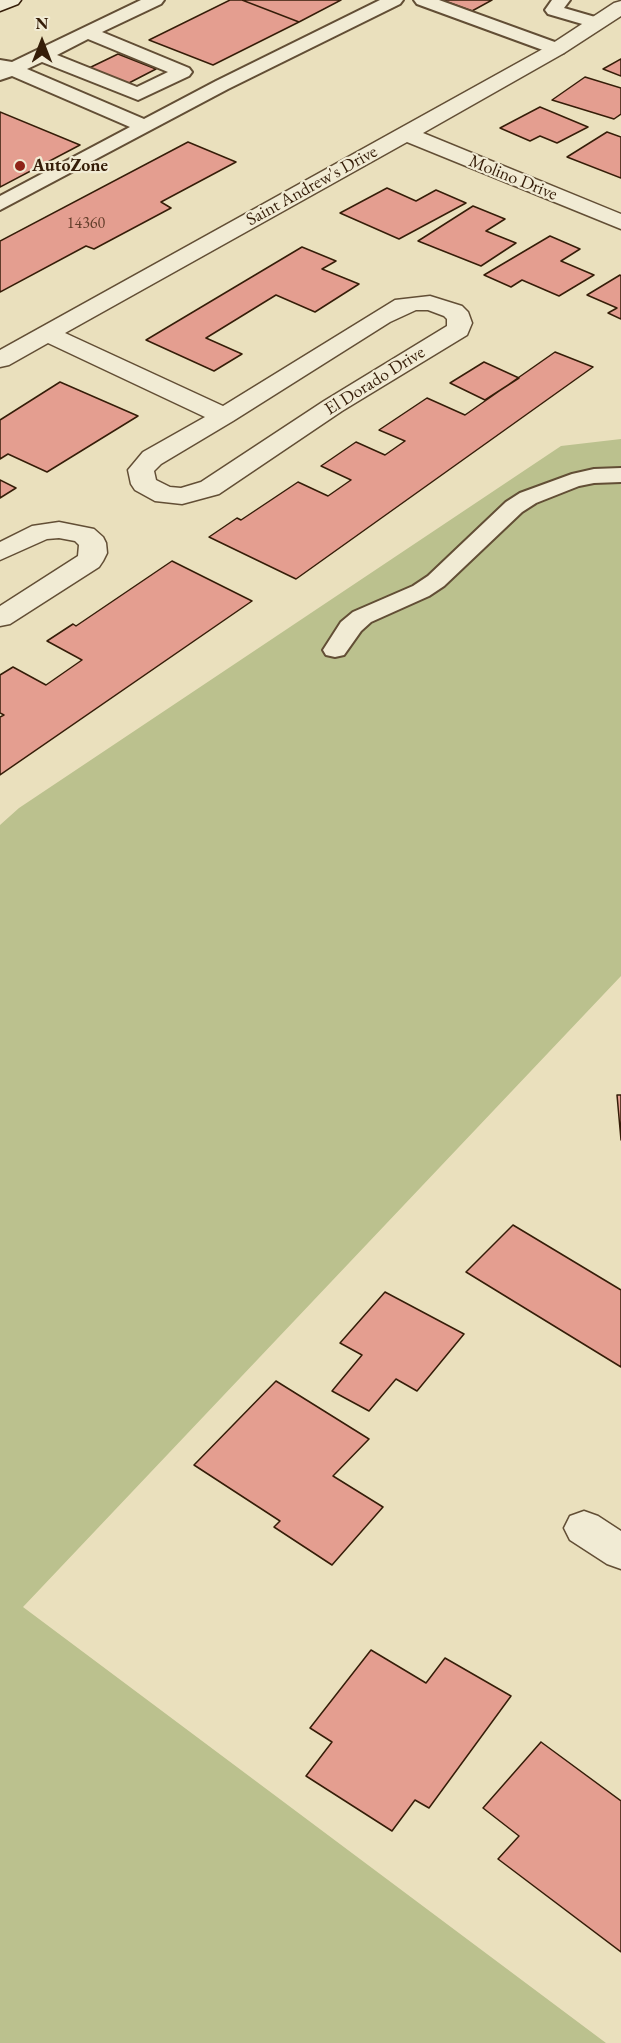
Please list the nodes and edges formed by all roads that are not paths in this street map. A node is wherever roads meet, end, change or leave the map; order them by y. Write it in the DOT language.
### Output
graph roads {
  1 [pos="11,0"];
  2 [pos="394,0"];
  3 [pos="423,0"];
  4 [pos="561,0"];
  5 [pos="147,1"];
  6 [pos="0,5"];
  7 [pos="621,7"];
  8 [pos="596,23"];
  9 [pos="88,33"];
  10 [pos="557,49"];
  11 [pos="42,55"];
  12 [pos="4,70"];
  13 [pos="146,127"];
  14 [pos="405,133"];
  15 [pos="0,204"];
  16 [pos="621,222"];
  17 [pos="47,334"];
  18 [pos="0,360"];
  19 [pos="224,416"];
  20 [pos="621,475"];
  21 [pos="0,552"];
  22 [pos="0,618"];
  23 [pos="334,650"];
  24 [pos="584,1528"];
  25 [pos="621,1552"];
  1 -- 6 [label="street"];
  2 -- 13 [label="lane"];
  3 -- 10 [label="lane"];
  4 -- 8 [label="lane"];
  5 -- 9 [label="lane"];
  7 -- 8 [label="street, Saint Andrew's Drive"];
  8 -- 10 [label="street, Saint Andrew's Drive"];
  9 -- 11 [label="lane"];
  9 -- 11 [label="lane"];
  10 -- 14 [label="street, Saint Andrew's Drive"];
  11 -- 12 [label="lane"];
  12 -- 13 [label="lane"];
  13 -- 15 [label="lane"];
  14 -- 16 [label="street, Molino Drive"];
  14 -- 17 [label="street, Saint Andrew's Drive"];
  17 -- 18 [label="street, Saint Andrew's Drive"];
  17 -- 19 [label="street"];
  19 -- 19 [label="street, El Dorado Drive"];
  20 -- 23 [label="lane"];
  21 -- 22 [label="street"];
  24 -- 25 [label="street"];
}
